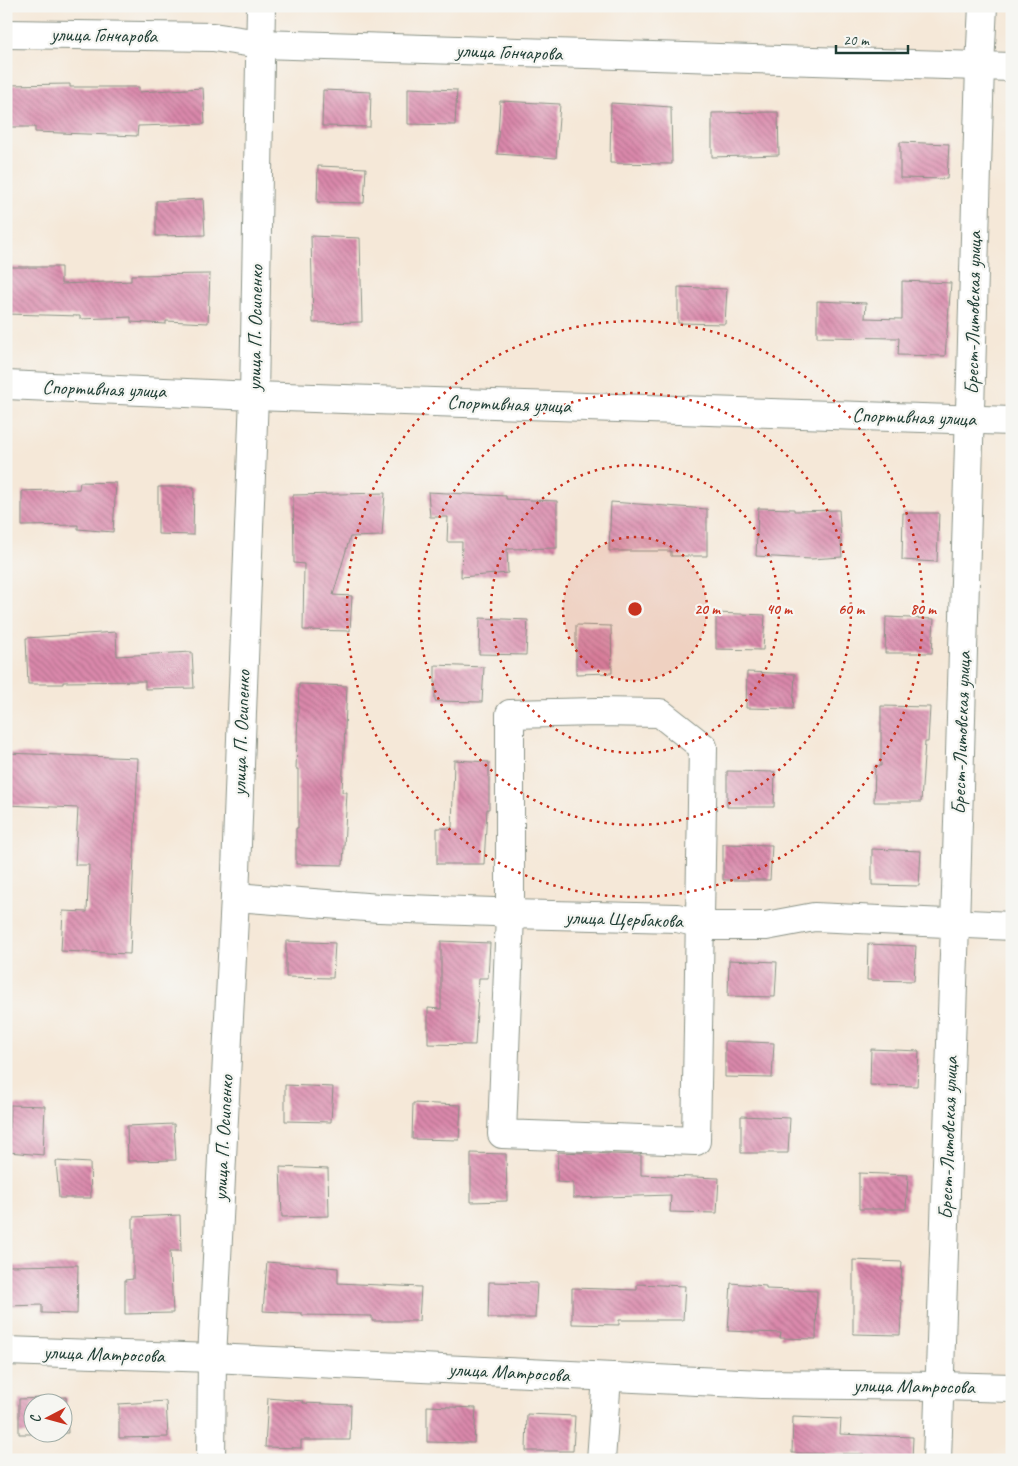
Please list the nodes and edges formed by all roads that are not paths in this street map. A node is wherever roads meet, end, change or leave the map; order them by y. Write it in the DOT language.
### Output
graph roads {
  1 [pos="262,6"];
  2 [pos="983,6"];
  3 [pos="6,34"];
  4 [pos="260,44"];
  5 [pos="980,66"];
  6 [pos="1012,67"];
  7 [pos="6,385"];
  8 [pos="254,396"];
  9 [pos="971,419"];
  10 [pos="1012,421"];
  11 [pos="235,897"];
  12 [pos="510,914"];
  13 [pos="699,924"];
  14 [pos="955,925"];
  15 [pos="1012,926"];
  16 [pos="6,1351"];
  17 [pos="212,1358"];
  18 [pos="607,1377"];
  19 [pos="940,1386"];
  20 [pos="1012,1388"];
  21 [pos="210,1460"];
  22 [pos="601,1460"];
  23 [pos="937,1460"];
  1 -- 4 [label="street, улица П. Осипенко"];
  2 -- 5 [label="street, Брест-Литовская улица"];
  3 -- 4 [label="street, улица Гончарова"];
  4 -- 5 [label="street, улица Гончарова"];
  4 -- 8 [label="street, улица П. Осипенко"];
  5 -- 6 [label="street, улица Гончарова"];
  5 -- 9 [label="street, Брест-Литовская улица"];
  7 -- 8 [label="street, Спортивная улица"];
  8 -- 9 [label="street, Спортивная улица"];
  8 -- 11 [label="street, улица П. Осипенко"];
  9 -- 10 [label="street, Спортивная улица"];
  9 -- 14 [label="street, Брест-Литовская улица"];
  11 -- 12 [label="street, улица Щербакова"];
  11 -- 17 [label="street, улица П. Осипенко"];
  12 -- 13 [label="street, улица Щербакова"];
  12 -- 13 [label="street"];
  12 -- 13 [label="street"];
  13 -- 14 [label="street, улица Щербакова"];
  14 -- 15 [label="street, улица Щербакова"];
  14 -- 19 [label="street, Брест-Литовская улица"];
  16 -- 17 [label="street, улица Матросова"];
  17 -- 18 [label="street, улица Матросова"];
  17 -- 21 [label="street, улица П. Осипенко"];
  18 -- 19 [label="street, улица Матросова"];
  18 -- 22 [label="street"];
  19 -- 20 [label="street, улица Матросова"];
  19 -- 23 [label="street, Брест-Литовская улица"];
}
